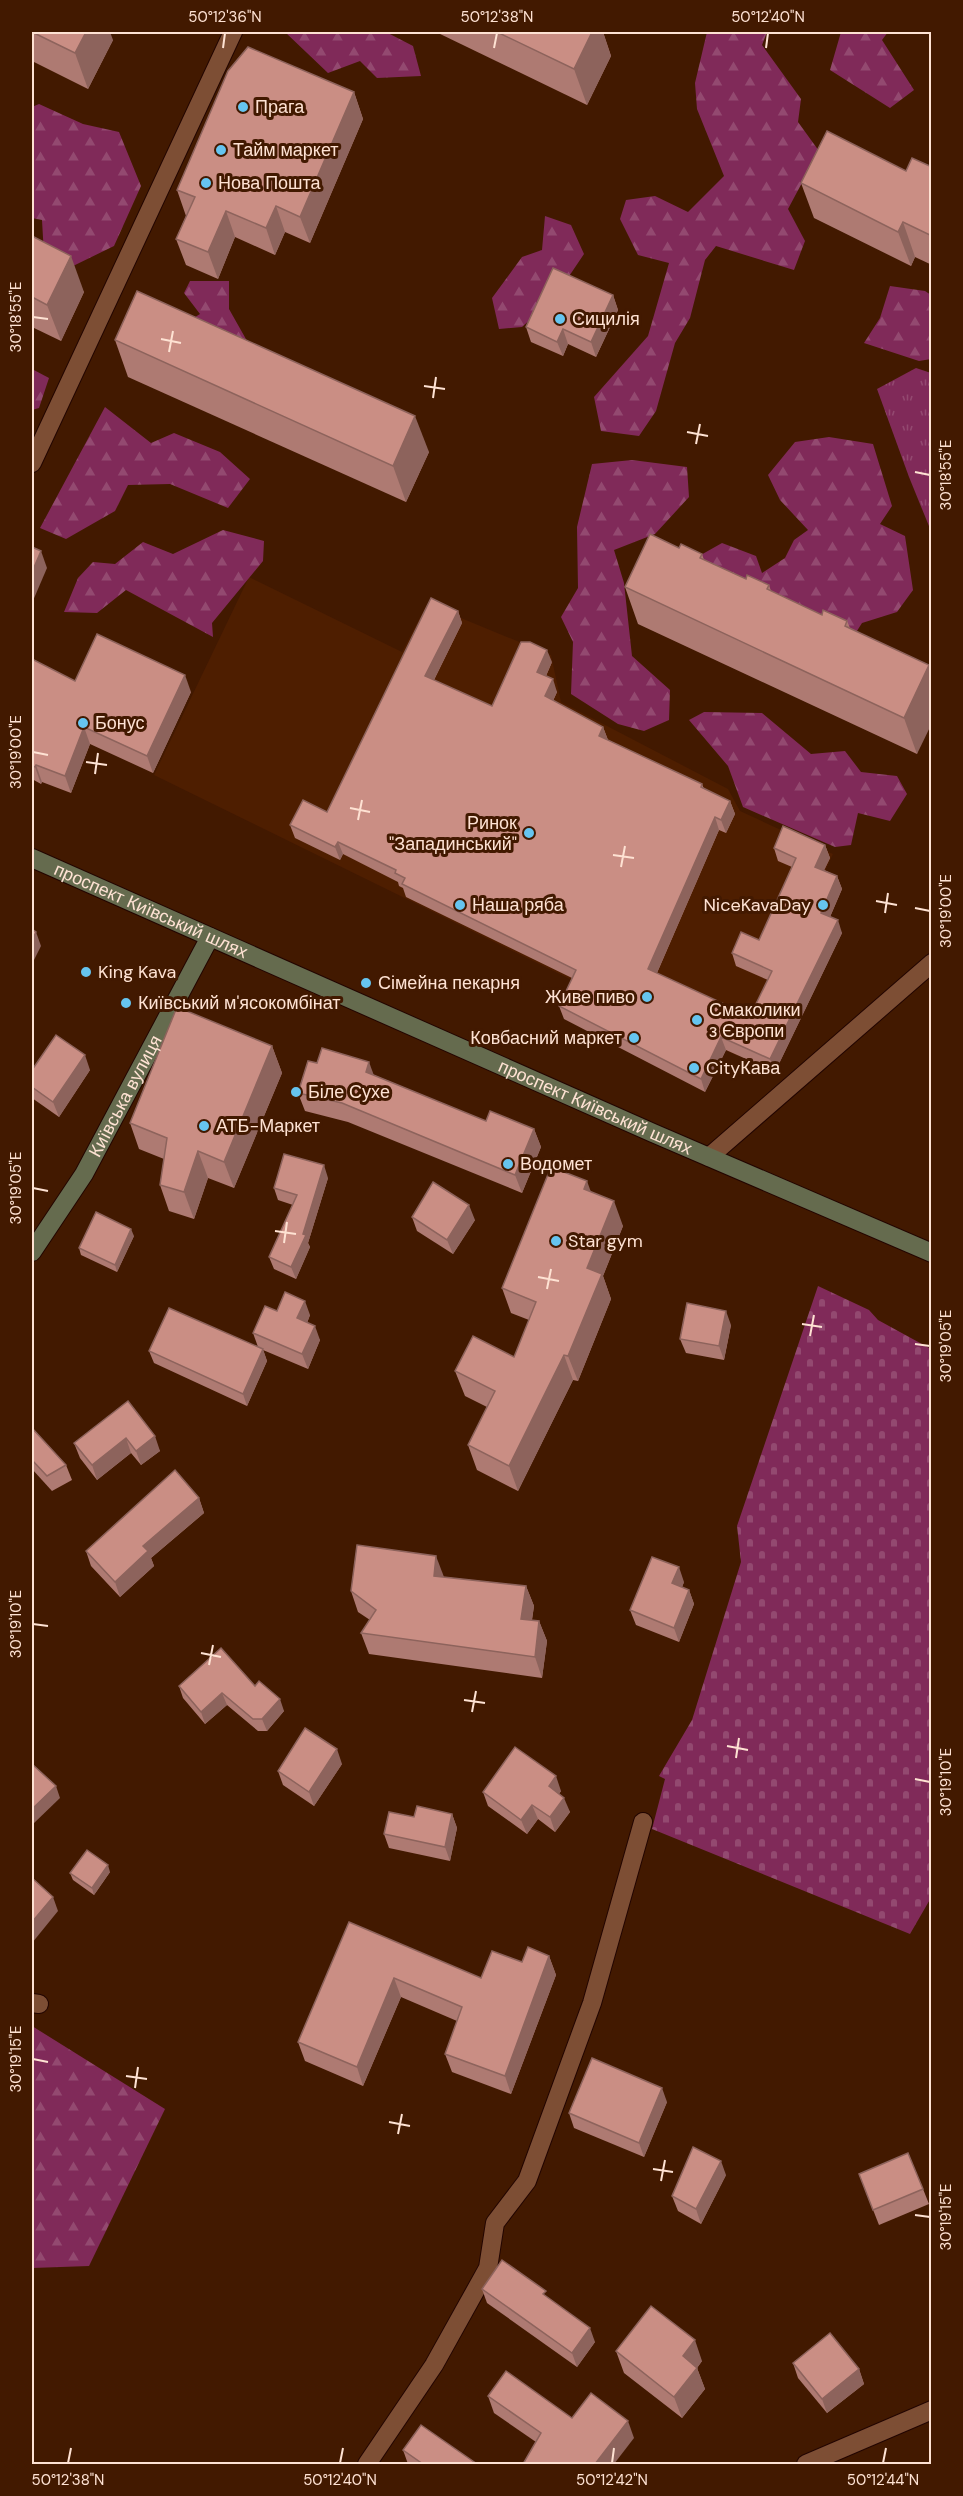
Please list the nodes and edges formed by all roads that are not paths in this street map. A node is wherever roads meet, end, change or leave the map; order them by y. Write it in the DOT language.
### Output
graph roads {
  1 [pos="233,32"];
  2 [pos="32,463"];
  3 [pos="32,858"];
  4 [pos="210,937"];
  5 [pos="932,963"];
  6 [pos="709,1157"];
  7 [pos="32,1252"];
  8 [pos="932,1253"];
  9 [pos="643,1822"];
  10 [pos="932,2410"];
  11 [pos="368,2464"];
  12 [pos="806,2464"];
  1 -- 2 [label="street"];
  3 -- 4 [label="main road, проспект Київський шлях"];
  4 -- 6 [label="main road, проспект Київський шлях"];
  4 -- 7 [label="main road, Київська вулиця"];
  5 -- 6 [label="street"];
  6 -- 8 [label="main road, проспект Київський шлях"];
  9 -- 11 [label="street"];
  10 -- 12 [label="street"];
}
